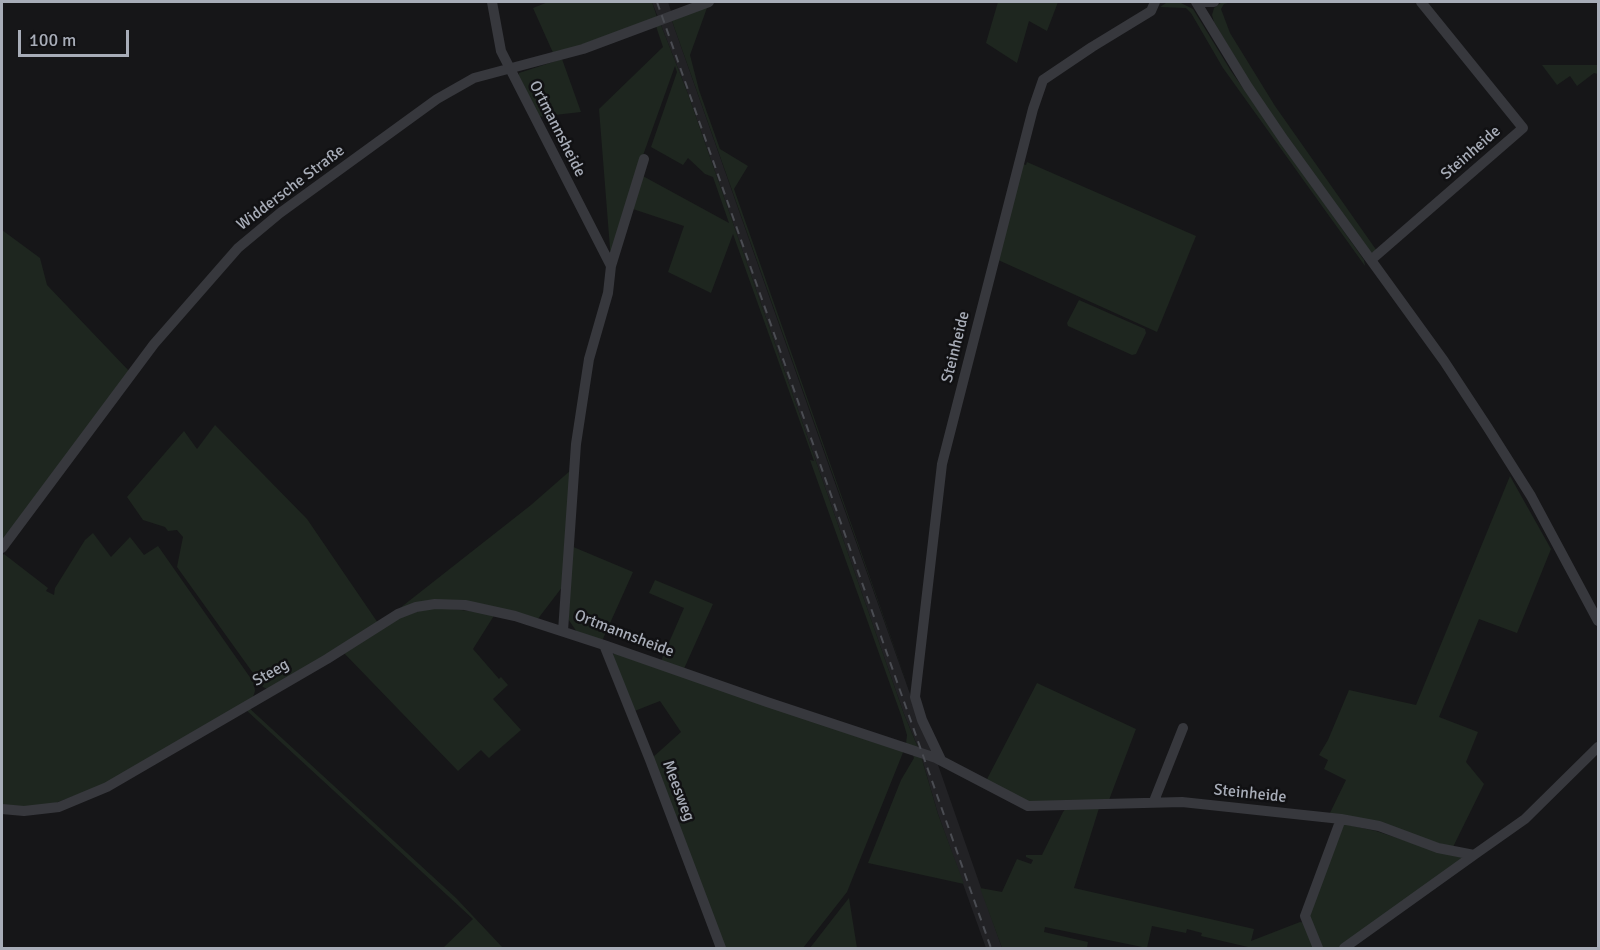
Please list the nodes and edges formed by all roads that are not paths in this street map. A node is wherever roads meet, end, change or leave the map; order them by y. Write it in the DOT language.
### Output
graph roads {
  1 [pos="492,2"];
  2 [pos="709,2"];
  3 [pos="1155,2"];
  4 [pos="1197,2"];
  5 [pos="1214,2"];
  6 [pos="1421,2"];
  7 [pos="508,68"];
  8 [pos="644,159"];
  9 [pos="1371,260"];
  10 [pos="611,266"];
  11 [pos="2,548"];
  12 [pos="1599,621"];
  13 [pos="563,631"];
  14 [pos="604,645"];
  15 [pos="1183,728"];
  16 [pos="1599,747"];
  17 [pos="918,753"];
  18 [pos="941,760"];
  19 [pos="1154,801"];
  20 [pos="2,809"];
  21 [pos="1341,819"];
  22 [pos="1474,855"];
  23 [pos="722,948"];
  24 [pos="1318,948"];
  25 [pos="1344,948"];
  1 -- 7 [label="street, Ortmannsheide"];
  2 -- 7 [label="street, Widdersche Straße"];
  3 -- 18 [label="street, Steinheide"];
  4 -- 5 [label="street"];
  4 -- 9 [label="street"];
  6 -- 9 [label="street, Steinheide"];
  7 -- 10 [label="street, Ortmannsheide"];
  7 -- 11 [label="street, Widdersche Straße"];
  8 -- 10 [label="street, Ortmannsheide"];
  9 -- 12 [label="street"];
  10 -- 13 [label="street, Ortmannsheide"];
  13 -- 14 [label="street, Ortmannsheide"];
  13 -- 20 [label="street, Steeg"];
  14 -- 17 [label="street, Ortmannsheide"];
  14 -- 23 [label="street, Meesweg"];
  15 -- 19 [label="street"];
  16 -- 22 [label="street"];
  17 -- 18 [label="street, Steinheide"];
  18 -- 19 [label="street, Steinheide"];
  19 -- 21 [label="street, Steinheide"];
  21 -- 22 [label="street, Steinheide"];
  21 -- 24 [label="street"];
  22 -- 25 [label="street"];
}
